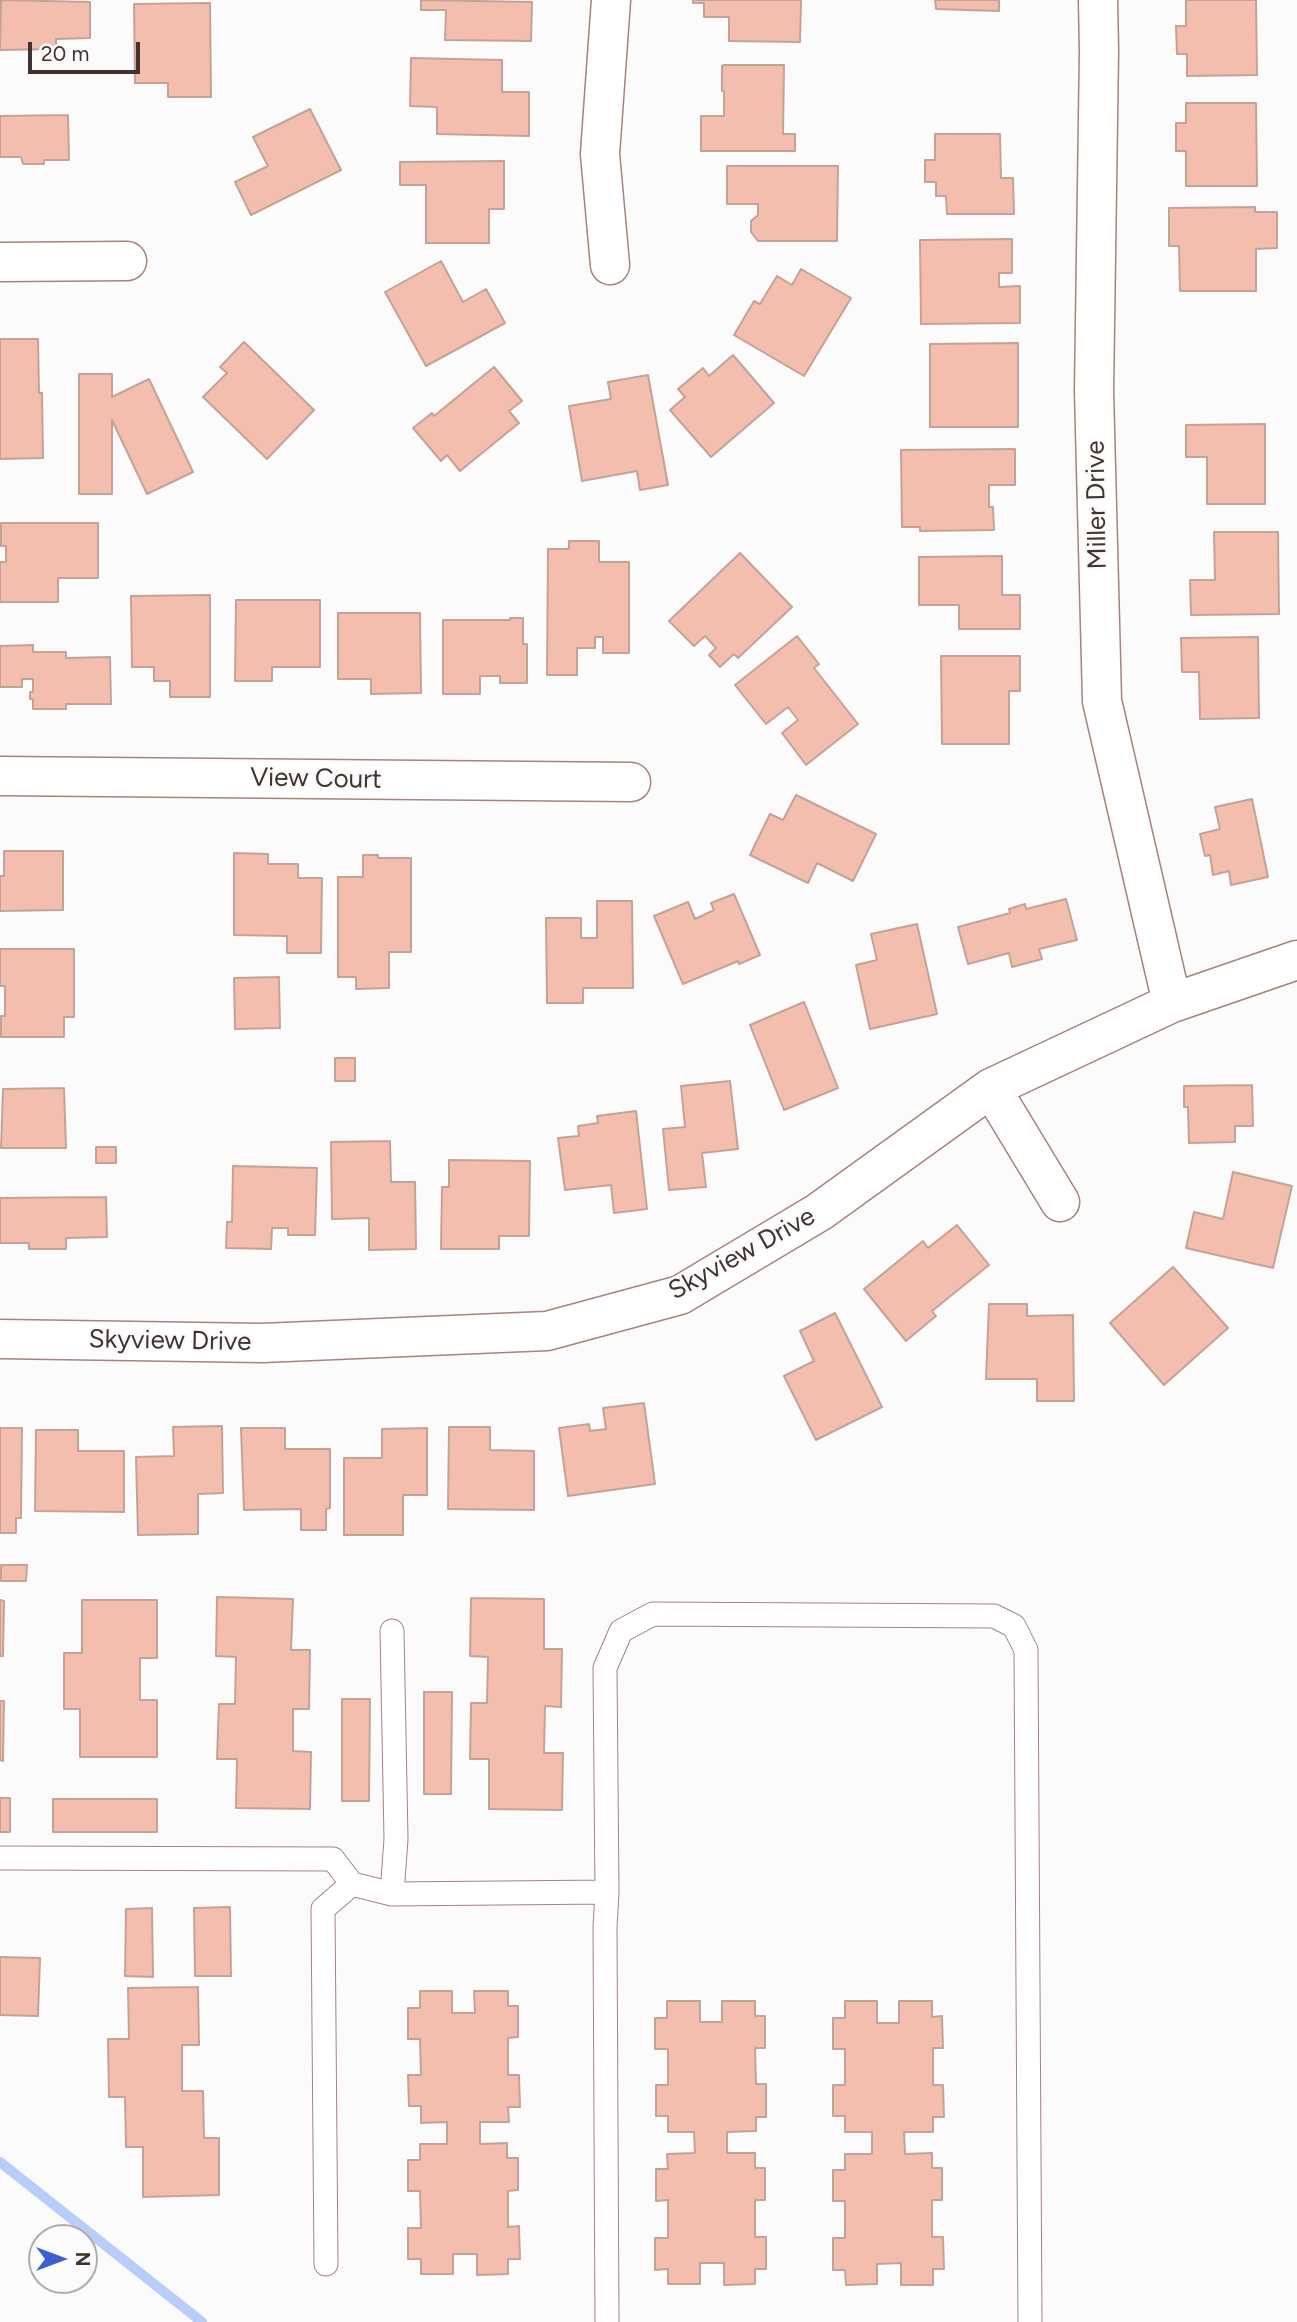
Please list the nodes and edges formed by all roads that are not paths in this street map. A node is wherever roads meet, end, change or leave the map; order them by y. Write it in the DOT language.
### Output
graph roads {
  1 [pos="611,0"];
  2 [pos="1098,0"];
  3 [pos="127,261"];
  4 [pos="0,262"];
  5 [pos="610,265"];
  6 [pos="0,776"];
  7 [pos="631,782"];
  8 [pos="1297,960"];
  9 [pos="1172,1003"];
  10 [pos="991,1088"];
  11 [pos="1060,1202"];
  12 [pos="0,1339"];
  13 [pos="393,1631"];
  14 [pos="0,1858"];
  15 [pos="352,1884"];
  16 [pos="607,1892"];
  17 [pos="393,1894"];
  18 [pos="326,2264"];
  19 [pos="607,2322"];
  20 [pos="1030,2322"];
  1 -- 5 [label="street"];
  2 -- 9 [label="street, Miller Drive"];
  3 -- 4 [label="street"];
  6 -- 7 [label="street, View Court"];
  8 -- 9 [label="street, Skyview Drive"];
  9 -- 10 [label="street, Skyview Drive"];
  10 -- 11 [label="street"];
  10 -- 12 [label="street, Skyview Drive"];
  13 -- 17 [label="lane"];
  14 -- 15 [label="lane"];
  15 -- 17 [label="lane"];
  15 -- 18 [label="lane"];
  16 -- 17 [label="lane"];
  16 -- 19 [label="lane"];
  16 -- 20 [label="lane"];
}
